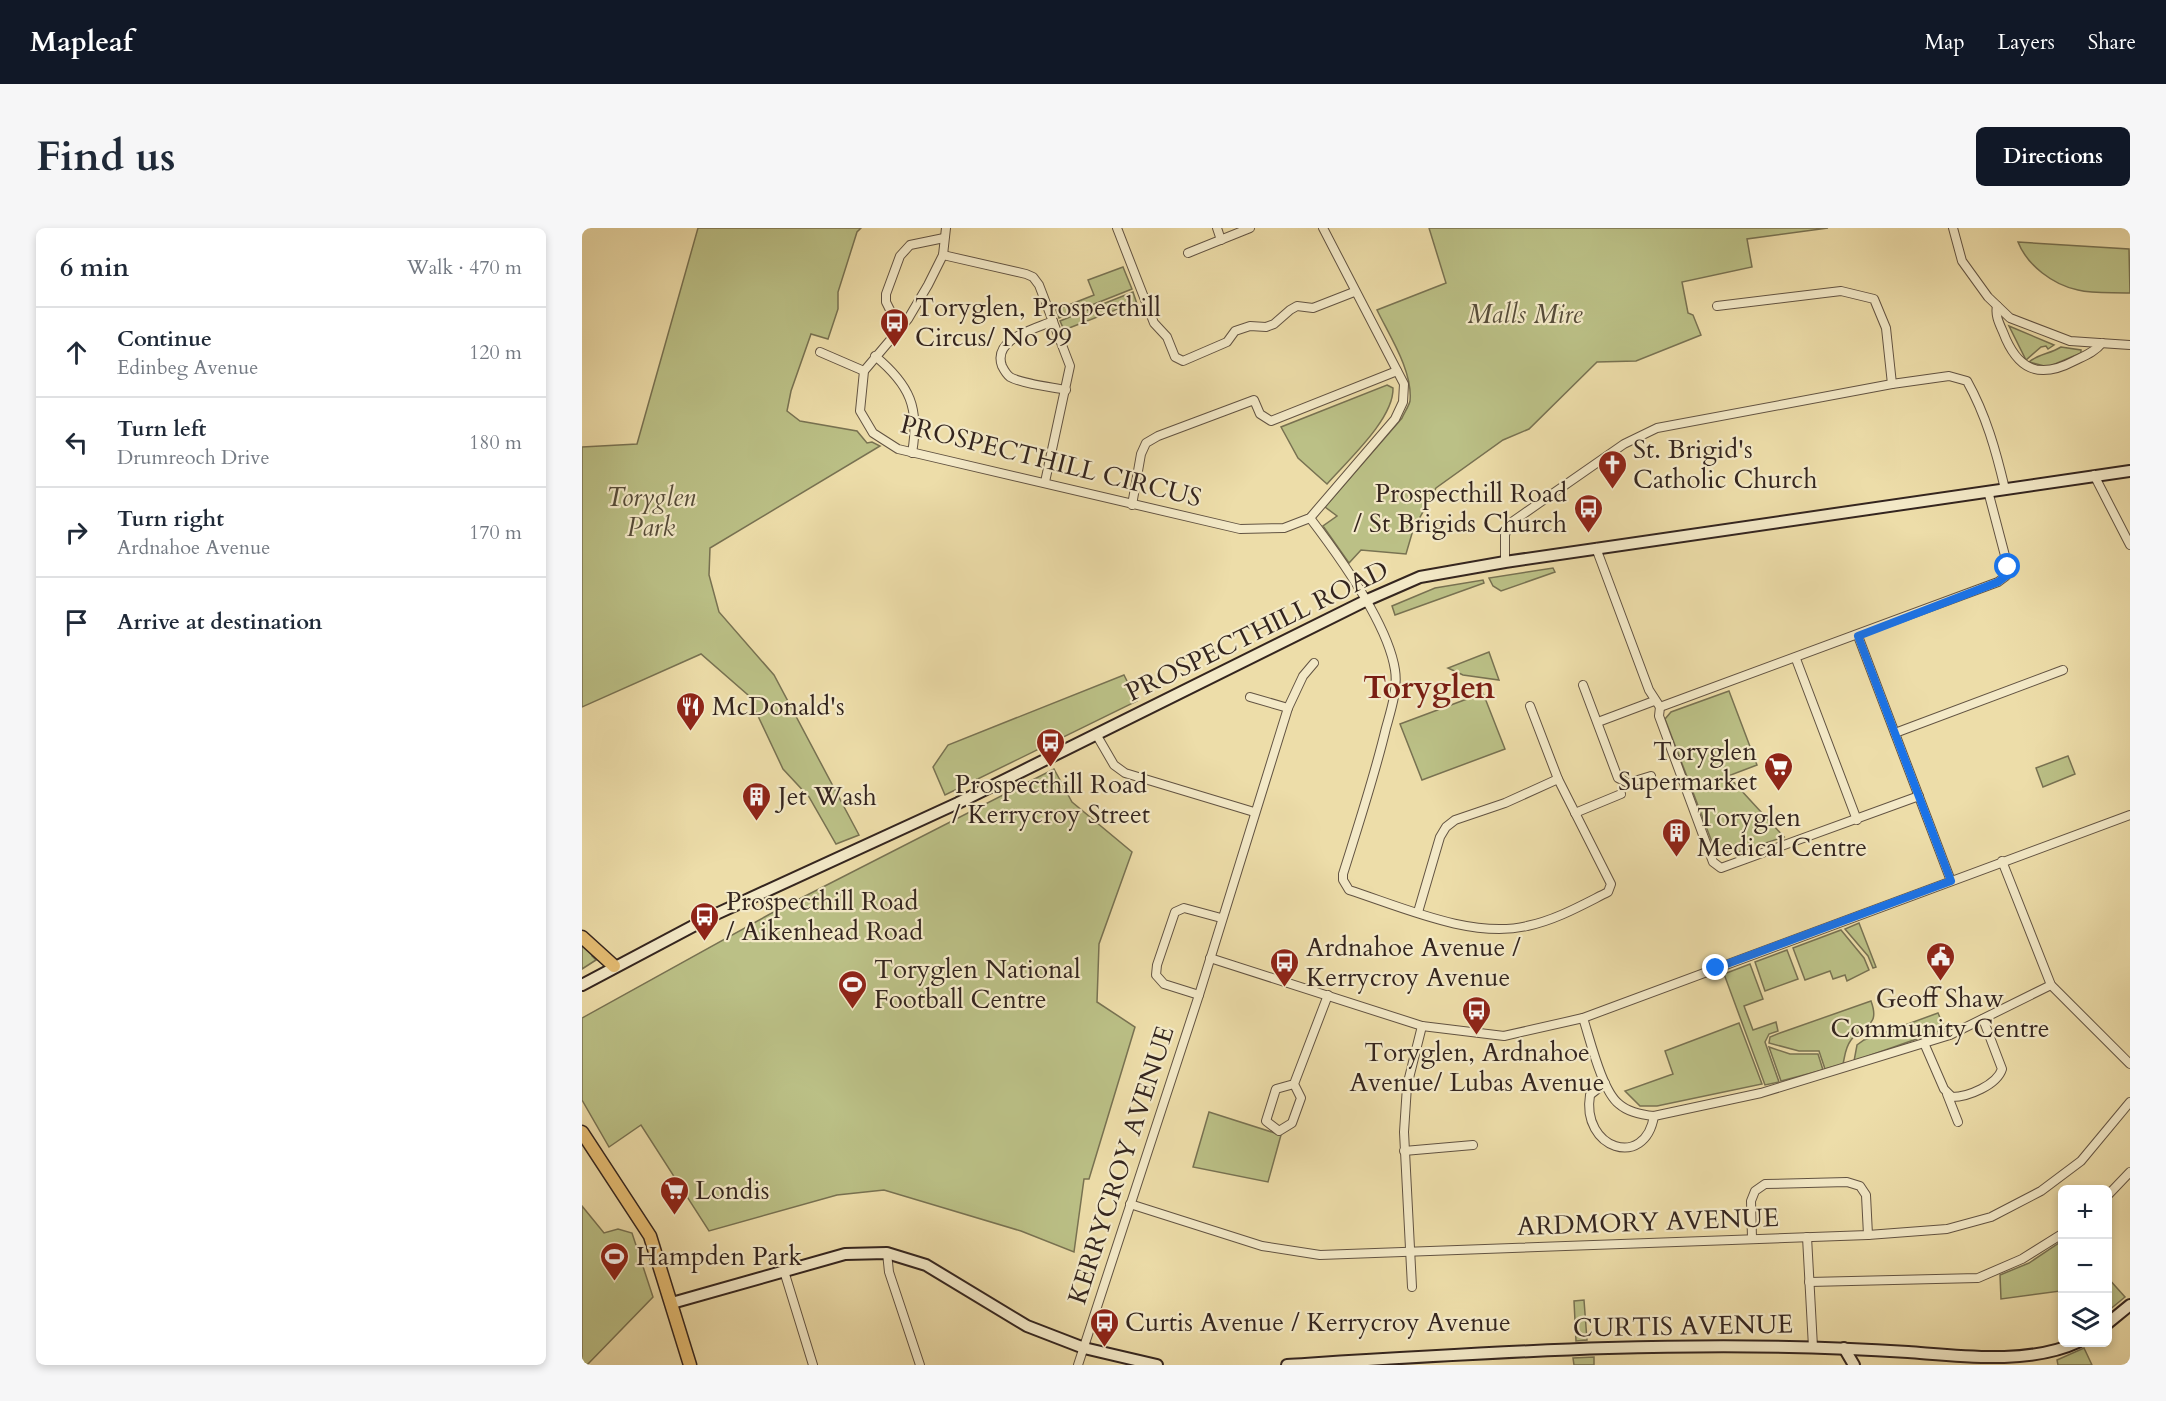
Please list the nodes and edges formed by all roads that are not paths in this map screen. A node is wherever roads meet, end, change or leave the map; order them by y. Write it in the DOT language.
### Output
graph roads {
  1 [pos="945,228"];
  2 [pos="1117,228"];
  3 [pos="1217,228"];
  4 [pos="1250,228"];
  5 [pos="1323,228"];
  6 [pos="1953,228"];
  7 [pos="944,238"];
  8 [pos="1221,240"];
  9 [pos="1188,253"];
  10 [pos="943,255"];
  11 [pos="1354,292"];
  12 [pos="1717,306"];
  13 [pos="1997,306"];
  14 [pos="1053,321"];
  15 [pos="899,328"];
  16 [pos="2102,344"];
  17 [pos="2130,345"];
  18 [pos="820,352"];
  19 [pos="875,356"];
  20 [pos="864,371"];
  21 [pos="1397,371"];
  22 [pos="1892,384"];
  23 [pos="1066,390"];
  24 [pos="912,453"];
  25 [pos="2130,471"];
  26 [pos="2094,476"];
  27 [pos="1045,482"];
  28 [pos="2006,489"];
  29 [pos="1988,491"];
  30 [pos="1132,505"];
  31 [pos="1310,518"];
  32 [pos="2130,545"];
  33 [pos="1596,548"];
  34 [pos="1505,562"];
  35 [pos="1365,601"];
  36 [pos="1858,636"];
  37 [pos="1796,659"];
  38 [pos="1314,663"];
  39 [pos="2063,670"];
  40 [pos="1583,685"];
  41 [pos="1250,697"];
  42 [pos="1657,704"];
  43 [pos="1530,706"];
  44 [pos="1288,708"];
  45 [pos="1598,722"];
  46 [pos="1095,734"];
  47 [pos="1895,734"];
  48 [pos="1651,776"];
  49 [pos="1558,779"];
  50 [pos="1621,794"];
  51 [pos="1919,796"];
  52 [pos="1254,812"];
  53 [pos="1575,813"];
  54 [pos="2130,815"];
  55 [pos="1857,820"];
  56 [pos="2002,861"];
  57 [pos="1951,881"];
  58 [pos="1418,912"];
  59 [pos="1221,918"];
  60 [pos="582,937"];
  61 [pos="1210,958"];
  62 [pos="614,966"];
  63 [pos="582,985"];
  64 [pos="2051,985"];
  65 [pos="1199,995"];
  66 [pos="1328,995"];
  67 [pos="1583,1018"];
  68 [pos="1983,1019"];
  69 [pos="1422,1026"];
  70 [pos="1924,1043"];
  71 [pos="2130,1064"];
  72 [pos="1605,1083"];
  73 [pos="1294,1084"];
  74 [pos="1947,1094"];
  75 [pos="2130,1102"];
  76 [pos="1654,1116"];
  77 [pos="1958,1122"];
  78 [pos="582,1132"];
  79 [pos="1473,1145"];
  80 [pos="1404,1151"];
  81 [pos="2130,1172"];
  82 [pos="2112,1191"];
  83 [pos="1130,1204"];
  84 [pos="1868,1235"];
  85 [pos="2058,1236"];
  86 [pos="1752,1238"];
  87 [pos="1807,1238"];
  88 [pos="1410,1251"];
  89 [pos="887,1253"];
  90 [pos="784,1272"];
  91 [pos="1809,1282"];
  92 [pos="1412,1287"];
  93 [pos="672,1304"];
  94 [pos="2130,1305"];
  95 [pos="2112,1320"];
  96 [pos="1813,1347"];
  97 [pos="2066,1347"];
  98 [pos="1084,1348"];
  99 [pos="1844,1348"];
  100 [pos="690,1365"];
  101 [pos="813,1365"];
  102 [pos="920,1365"];
  103 [pos="1078,1365"];
  104 [pos="1157,1365"];
  105 [pos="1287,1365"];
  106 [pos="1854,1365"];
  1 -- 7 [label="street"];
  2 -- 11 [label="street"];
  3 -- 8 [label="street"];
  4 -- 8 [label="street"];
  5 -- 11 [label="street, PROSPECTHILL CIRCUS"];
  6 -- 13 [label="street"];
  7 -- 10 [label="street"];
  7 -- 15 [label="street"];
  8 -- 9 [label="street"];
  10 -- 14 [label="street"];
  10 -- 15 [label="street"];
  11 -- 21 [label="street, PROSPECTHILL CIRCUS"];
  12 -- 22 [label="street"];
  13 -- 16 [label="street"];
  13 -- 16 [label="street"];
  14 -- 23 [label="street"];
  14 -- 23 [label="street"];
  15 -- 19 [label="street"];
  16 -- 17 [label="street"];
  18 -- 20 [label="street"];
  19 -- 20 [label="street"];
  19 -- 24 [label="street"];
  20 -- 24 [label="street, PROSPECTHILL CIRCUS"];
  21 -- 30 [label="street"];
  21 -- 31 [label="street, PROSPECTHILL CIRCUS"];
  22 -- 28 [label="street"];
  22 -- 34 [label="street"];
  23 -- 27 [label="street"];
  24 -- 27 [label="street, PROSPECTHILL CIRCUS"];
  25 -- 26 [label="main road, PROSPECTHILL ROAD"];
  26 -- 28 [label="main road, PROSPECTHILL ROAD"];
  26 -- 32 [label="street"];
  27 -- 30 [label="street, PROSPECTHILL CIRCUS"];
  28 -- 29 [label="main road, PROSPECTHILL ROAD"];
  29 -- 33 [label="main road, PROSPECTHILL ROAD"];
  29 -- 36 [label="street"];
  30 -- 31 [label="street, PROSPECTHILL CIRCUS"];
  31 -- 35 [label="street"];
  33 -- 34 [label="main road, PROSPECTHILL ROAD"];
  33 -- 42 [label="street"];
  34 -- 35 [label="main road, PROSPECTHILL ROAD"];
  35 -- 46 [label="main road, PROSPECTHILL ROAD"];
  35 -- 58 [label="street"];
  36 -- 37 [label="street"];
  36 -- 47 [label="street"];
  37 -- 42 [label="street"];
  37 -- 55 [label="street"];
  38 -- 44 [label="street, KERRYCROY AVENUE"];
  39 -- 47 [label="street"];
  40 -- 45 [label="street"];
  41 -- 44 [label="street"];
  42 -- 45 [label="street"];
  42 -- 55 [label="street"];
  43 -- 49 [label="street"];
  44 -- 52 [label="street, KERRYCROY AVENUE"];
  45 -- 48 [label="street"];
  46 -- 52 [label="street"];
  46 -- 62 [label="main road, PROSPECTHILL ROAD"];
  47 -- 51 [label="street"];
  49 -- 53 [label="street"];
  49 -- 58 [label="street"];
  50 -- 53 [label="street"];
  51 -- 55 [label="street"];
  51 -- 57 [label="street"];
  52 -- 59 [label="street, KERRYCROY AVENUE"];
  53 -- 58 [label="street"];
  54 -- 56 [label="street"];
  56 -- 57 [label="street"];
  56 -- 64 [label="street"];
  57 -- 67 [label="street"];
  59 -- 61 [label="street, KERRYCROY AVENUE"];
  59 -- 65 [label="street"];
  60 -- 62 [label="main road"];
  61 -- 65 [label="street, KERRYCROY AVENUE"];
  61 -- 66 [label="street"];
  62 -- 63 [label="main road, PROSPECTHILL ROAD"];
  64 -- 68 [label="street"];
  64 -- 71 [label="street"];
  65 -- 83 [label="street, KERRYCROY AVENUE"];
  66 -- 69 [label="street"];
  66 -- 73 [label="street"];
  67 -- 69 [label="street"];
  67 -- 72 [label="street"];
  68 -- 70 [label="street"];
  68 -- 74 [label="street"];
  69 -- 80 [label="street"];
  70 -- 74 [label="street"];
  70 -- 76 [label="street"];
  72 -- 76 [label="street"];
  72 -- 76 [label="street"];
  73 -- 73 [label="street"];
  74 -- 77 [label="street"];
  75 -- 84 [label="street, ARDMORY AVENUE"];
  78 -- 93 [label="main road"];
  79 -- 80 [label="street"];
  80 -- 88 [label="street"];
  81 -- 82 [label="street"];
  83 -- 88 [label="street, ARDMORY AVENUE"];
  83 -- 98 [label="street, KERRYCROY AVENUE"];
  84 -- 86 [label="street"];
  84 -- 87 [label="street, ARDMORY AVENUE"];
  85 -- 91 [label="street"];
  86 -- 87 [label="street, ARDMORY AVENUE"];
  86 -- 88 [label="street, ARDMORY AVENUE"];
  87 -- 91 [label="street"];
  88 -- 92 [label="street"];
  89 -- 90 [label="main road"];
  89 -- 98 [label="main road"];
  89 -- 102 [label="street"];
  90 -- 93 [label="main road"];
  90 -- 101 [label="street"];
  91 -- 96 [label="street"];
  93 -- 100 [label="main road"];
  94 -- 95 [label="main road"];
  96 -- 99 [label="main road, CURTIS AVENUE"];
  96 -- 105 [label="main road, CURTIS AVENUE"];
  97 -- 99 [label="main road, CURTIS AVENUE"];
  98 -- 103 [label="street, KERRYCROY AVENUE"];
  98 -- 104 [label="main road"];
  99 -- 106 [label="main road"];
}
